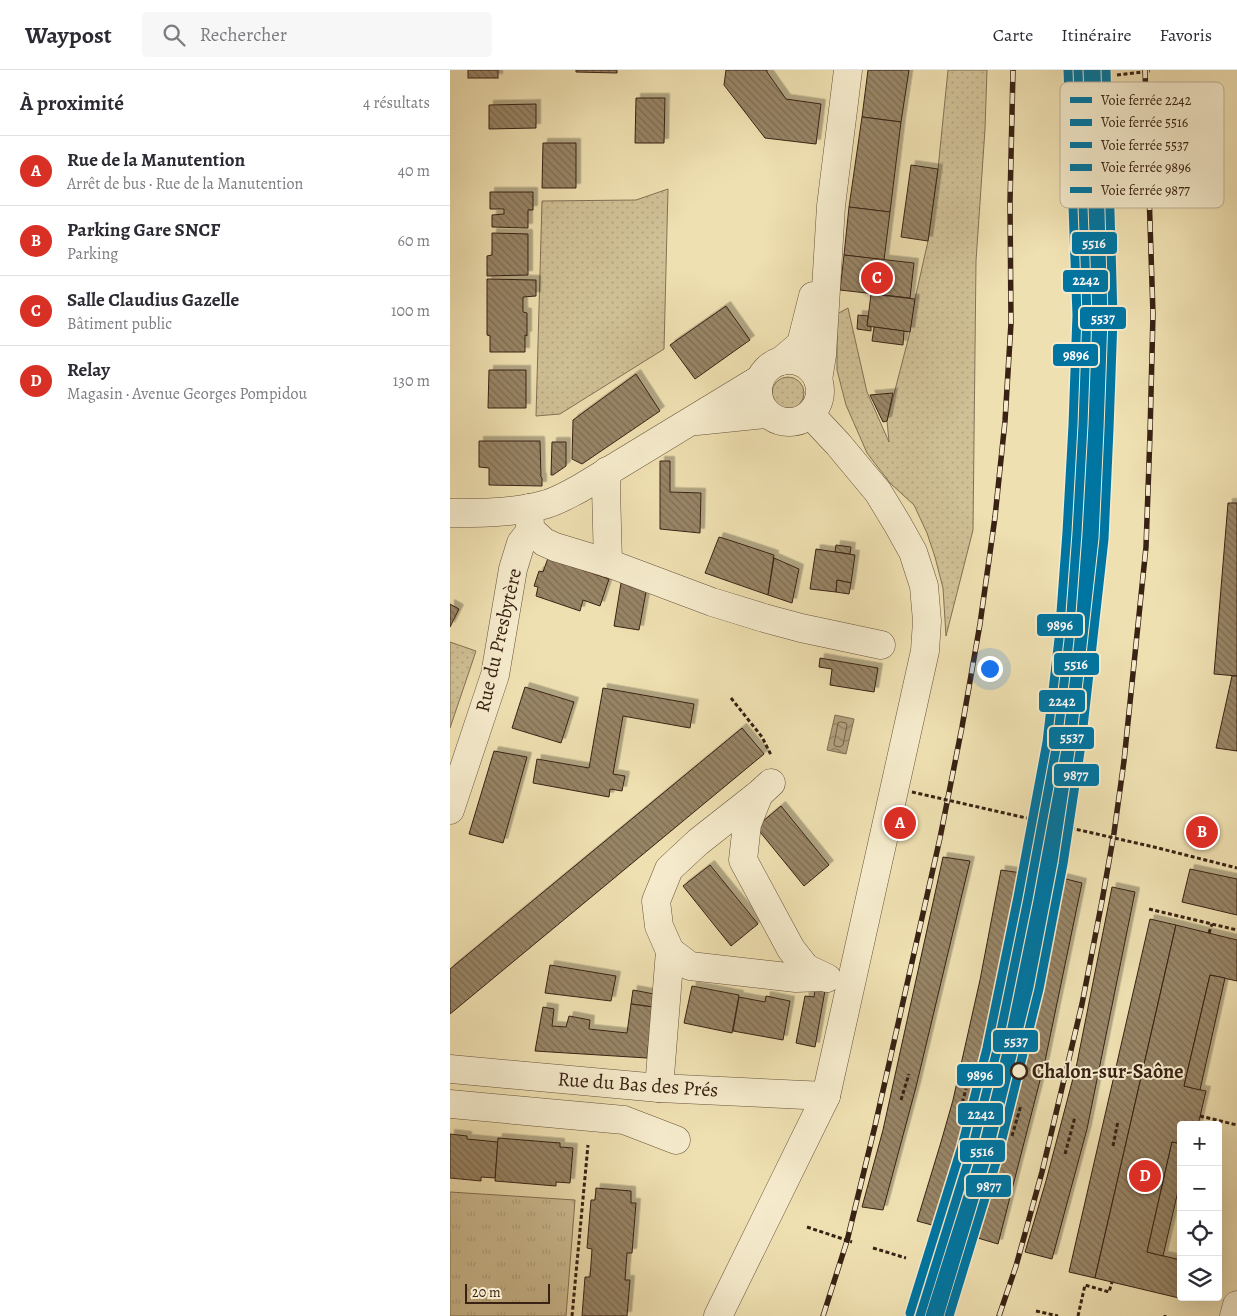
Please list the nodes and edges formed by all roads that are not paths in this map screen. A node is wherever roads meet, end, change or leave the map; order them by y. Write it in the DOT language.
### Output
graph roads {
  1 [pos="848,70"];
  2 [pos="828,239"];
  3 [pos="781,361"];
  4 [pos="760,379"];
  5 [pos="818,380"];
  6 [pos="767,414"];
  7 [pos="810,414"];
  8 [pos="691,422"];
  9 [pos="607,471"];
  10 [pos="450,513"];
  11 [pos="530,519"];
  12 [pos="608,563"];
  13 [pos="881,645"];
  14 [pos="450,810"];
  15 [pos="712,831"];
  16 [pos="743,860"];
  17 [pos="670,951"];
  18 [pos="823,977"];
  19 [pos="850,984"];
  20 [pos="450,1069"];
  21 [pos="659,1088"];
  22 [pos="826,1096"];
  23 [pos="450,1104"];
  24 [pos="676,1140"];
  25 [pos="1237,1305"];
  26 [pos="718,1316"];
  27 [pos="1234,1316"];
  1 -- 2 [label="street"];
  2 -- 3 [label="street"];
  2 -- 5 [label="street"];
  3 -- 4 [label="street"];
  3 -- 5 [label="street"];
  4 -- 6 [label="street"];
  4 -- 8 [label="street"];
  5 -- 7 [label="street"];
  6 -- 7 [label="street"];
  6 -- 8 [label="street"];
  7 -- 19 [label="street"];
  8 -- 9 [label="street"];
  9 -- 11 [label="street"];
  9 -- 12 [label="street"];
  10 -- 11 [label="street"];
  11 -- 12 [label="street"];
  11 -- 14 [label="street, Rue du Presbytère"];
  12 -- 13 [label="street"];
  15 -- 16 [label="street"];
  15 -- 16 [label="street"];
  15 -- 17 [label="street"];
  16 -- 18 [label="street"];
  17 -- 18 [label="street"];
  17 -- 21 [label="street"];
  18 -- 19 [label="street"];
  19 -- 22 [label="street"];
  20 -- 21 [label="street, Rue du Bas des Prés"];
  21 -- 22 [label="street, Rue du Bas des Prés"];
  22 -- 26 [label="street"];
  23 -- 24 [label="street"];
  25 -- 27 [label="street"];
}
